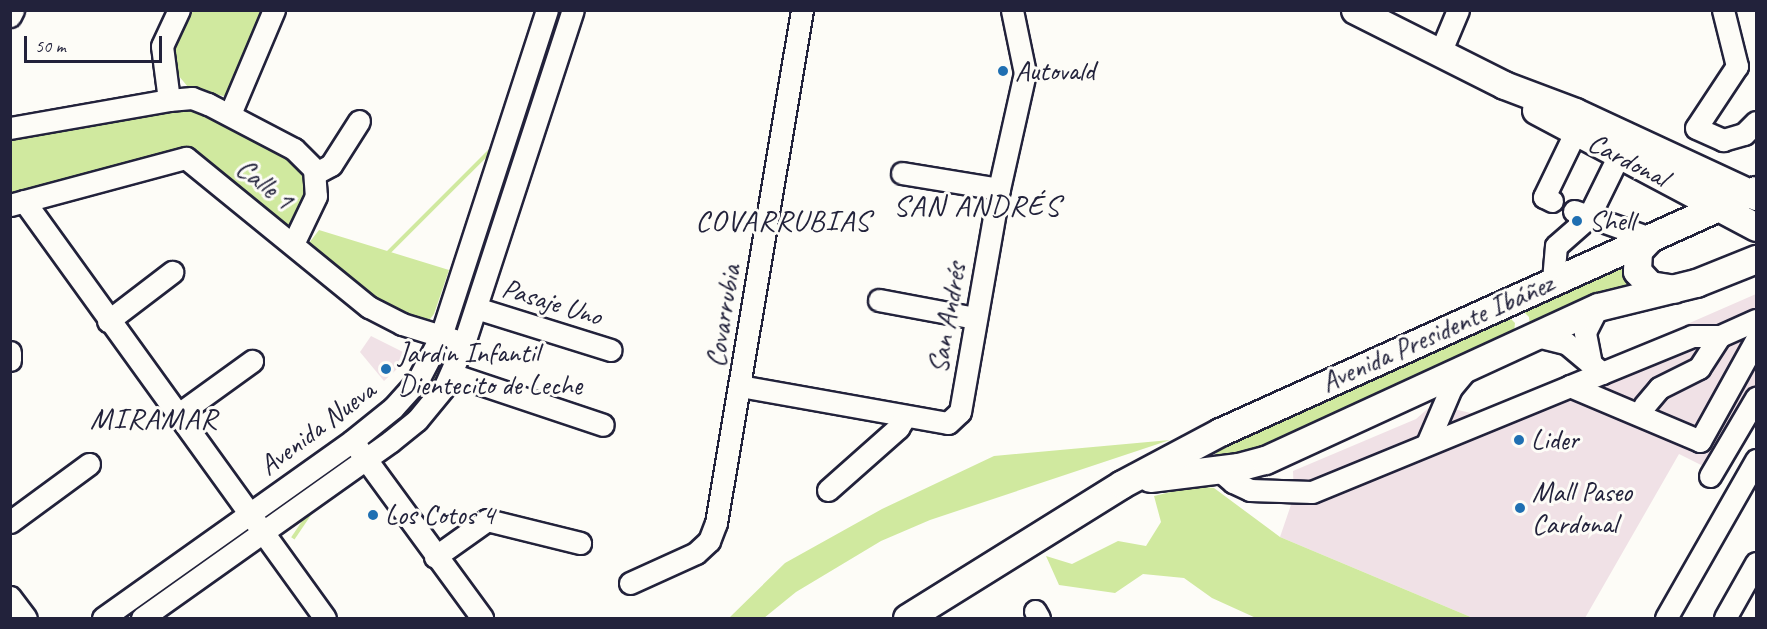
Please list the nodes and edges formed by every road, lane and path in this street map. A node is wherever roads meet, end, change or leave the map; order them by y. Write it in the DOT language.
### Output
graph roads {
  1 [pos="13,10"];
  2 [pos="179,10"];
  3 [pos="274,10"];
  4 [pos="548,10"];
  5 [pos="573,10"];
  6 [pos="802,10"];
  7 [pos="1012,10"];
  8 [pos="1355,10"];
  9 [pos="1458,10"];
  10 [pos="1724,10"];
  11 [pos="10,16"];
  12 [pos="1440,53"];
  13 [pos="1504,86"];
  14 [pos="519,98"];
  15 [pos="169,100"];
  16 [pos="542,105"];
  17 [pos="230,114"];
  18 [pos="359,122"];
  19 [pos="1756,122"];
  20 [pos="11,124"];
  21 [pos="1575,133"];
  22 [pos="1619,155"];
  23 [pos="902,172"];
  24 [pos="316,173"];
  25 [pos="1755,188"];
  26 [pos="999,189"];
  27 [pos="1552,201"];
  28 [pos="17,203"];
  29 [pos="1719,207"];
  30 [pos="1581,215"];
  31 [pos="1756,227"];
  32 [pos="1650,238"];
  33 [pos="293,244"];
  34 [pos="1756,259"];
  35 [pos="172,272"];
  36 [pos="1553,280"];
  37 [pos="1674,289"];
  38 [pos="879,300"];
  39 [pos="1493,307"];
  40 [pos="1598,307"];
  41 [pos="476,308"];
  42 [pos="975,318"];
  43 [pos="1756,320"];
  44 [pos="108,321"];
  45 [pos="1533,335"];
  46 [pos="441,336"];
  47 [pos="1720,336"];
  48 [pos="1756,340"];
  49 [pos="464,343"];
  50 [pos="1506,346"];
  51 [pos="611,350"];
  52 [pos="10,352"];
  53 [pos="10,360"];
  54 [pos="252,361"];
  55 [pos="1475,361"];
  56 [pos="1597,370"];
  57 [pos="451,374"];
  58 [pos="740,386"];
  59 [pos="1570,386"];
  60 [pos="1756,398"];
  61 [pos="1644,406"];
  62 [pos="176,416"];
  63 [pos="905,417"];
  64 [pos="603,425"];
  65 [pos="1220,432"];
  66 [pos="352,441"];
  67 [pos="1427,444"];
  68 [pos="365,459"];
  69 [pos="1265,460"];
  70 [pos="1756,460"];
  71 [pos="89,464"];
  72 [pos="1218,469"];
  73 [pos="1710,476"];
  74 [pos="1122,484"];
  75 [pos="828,490"];
  76 [pos="1292,494"];
  77 [pos="249,514"];
  78 [pos="10,522"];
  79 [pos="262,533"];
  80 [pos="580,543"];
  81 [pos="435,557"];
  82 [pos="1756,563"];
  83 [pos="630,583"];
  84 [pos="146,588"];
  85 [pos="10,597"];
  86 [pos="156,614"];
  87 [pos="26,618"];
  88 [pos="103,618"];
  89 [pos="325,618"];
  90 [pos="482,618"];
  91 [pos="907,618"];
  92 [pos="1666,618"];
  93 [pos="1725,618"];
  1 -- 11 [label="street"];
  2 -- 15 [label="street"];
  3 -- 17 [label="street"];
  4 -- 14 [label="street, Avenida Nueva"];
  5 -- 16 [label="street, Avenida Nueva"];
  6 -- 58 [label="street, Covarrubia"];
  7 -- 26 [label="street, San Andrés"];
  8 -- 12 [label="main road, Cardonal"];
  9 -- 12 [label="street"];
  10 -- 19 [label="street"];
  12 -- 13 [label="main road, Cardonal"];
  13 -- 21 [label="main road, Cardonal"];
  13 -- 25 [label="main road, Cardonal"];
  14 -- 16 [label="street"];
  14 -- 46 [label="street, Avenida Nueva"];
  15 -- 17 [label="street"];
  15 -- 20 [label="street"];
  16 -- 41 [label="street, Avenida Nueva"];
  17 -- 24 [label="street"];
  18 -- 24 [label="street"];
  21 -- 22 [label="main road, Cardonal"];
  21 -- 27 [label="street"];
  22 -- 29 [label="main road, Cardonal"];
  22 -- 30 [label="street"];
  23 -- 26 [label="street"];
  24 -- 33 [label="street"];
  25 -- 29 [label="main road, Avenida Presidente Ibáñez"];
  26 -- 42 [label="street, San Andrés"];
  28 -- 33 [label="street, Calle 1"];
  28 -- 44 [label="street"];
  29 -- 31 [label="main road, Cardonal"];
  29 -- 32 [label="main road, Avenida Presidente Ibáñez"];
  30 -- 32 [label="street"];
  30 -- 36 [label="street"];
  32 -- 36 [label="main road, Avenida Presidente Ibáñez"];
  32 -- 37 [label="main road"];
  33 -- 46 [label="street, Calle 1"];
  34 -- 37 [label="main road, Avenida Presidente Ibáñez"];
  35 -- 44 [label="street"];
  36 -- 39 [label="main road, Avenida Presidente Ibáñez"];
  37 -- 40 [label="main road, Avenida Presidente Ibáñez"];
  38 -- 42 [label="street"];
  39 -- 50 [label="main road"];
  39 -- 65 [label="main road, Avenida Presidente Ibáñez"];
  40 -- 45 [label="main road, Avenida Presidente Ibáñez"];
  40 -- 56 [label="street"];
  41 -- 49 [label="street, Avenida Nueva"];
  41 -- 51 [label="street, Pasaje Uno"];
  42 -- 63 [label="street, San Andrés"];
  43 -- 47 [label="street"];
  44 -- 62 [label="street"];
  45 -- 50 [label="main road, Avenida Presidente Ibáñez"];
  45 -- 56 [label="street"];
  46 -- 49 [label="street, Calle 1"];
  46 -- 66 [label="street, Avenida Nueva"];
  47 -- 56 [label="street"];
  47 -- 61 [label="street"];
  48 -- 59 [label="street"];
  49 -- 57 [label="street, Avenida Nueva"];
  50 -- 55 [label="main road, Avenida Presidente Ibáñez"];
  52 -- 53 [label="street"];
  54 -- 62 [label="street"];
  55 -- 67 [label="street"];
  55 -- 69 [label="main road, Avenida Presidente Ibáñez"];
  56 -- 59 [label="street"];
  57 -- 64 [label="street"];
  57 -- 68 [label="street, Avenida Nueva"];
  58 -- 63 [label="street, San Andrés"];
  58 -- 83 [label="street, Covarrubia"];
  59 -- 67 [label="street"];
  60 -- 73 [label="street"];
  62 -- 77 [label="street"];
  63 -- 75 [label="street"];
  65 -- 72 [label="main road"];
  65 -- 74 [label="main road, Avenida Presidente Ibáñez"];
  66 -- 68 [label="street"];
  66 -- 77 [label="street, Avenida Nueva"];
  67 -- 76 [label="street"];
  68 -- 79 [label="street, Avenida Nueva"];
  68 -- 81 [label="street"];
  69 -- 72 [label="main road, Avenida Presidente Ibáñez"];
  69 -- 76 [label="street"];
  70 -- 92 [label="street"];
  71 -- 78 [label="street"];
  72 -- 74 [label="main road, Avenida Presidente Ibáñez"];
  72 -- 76 [label="street"];
  74 -- 91 [label="main road, Avenida Presidente Ibáñez"];
  77 -- 79 [label="street"];
  77 -- 84 [label="street, Avenida Nueva"];
  79 -- 86 [label="street, Avenida Nueva"];
  79 -- 89 [label="street"];
  80 -- 81 [label="street"];
  81 -- 90 [label="street"];
  82 -- 93 [label="street"];
  84 -- 86 [label="street"];
  84 -- 88 [label="street, Avenida Nueva"];
  85 -- 87 [label="street"];
}
